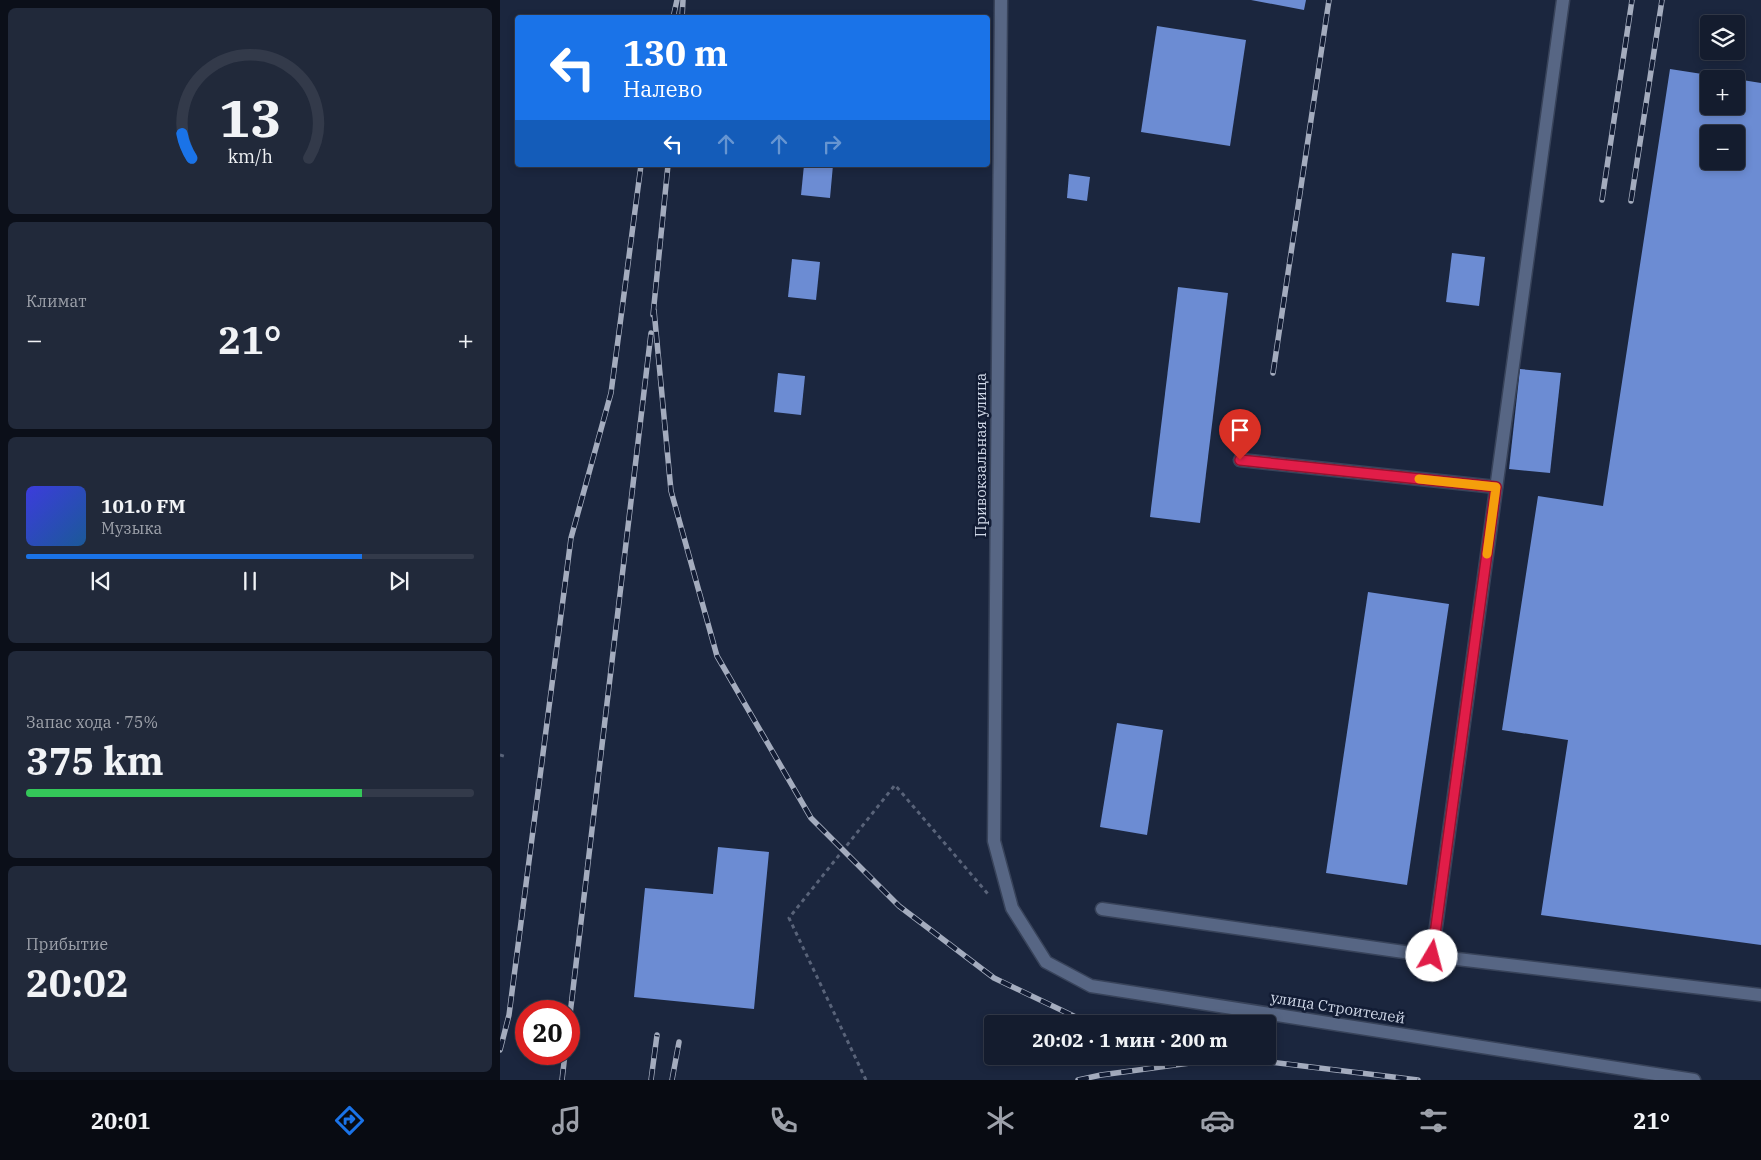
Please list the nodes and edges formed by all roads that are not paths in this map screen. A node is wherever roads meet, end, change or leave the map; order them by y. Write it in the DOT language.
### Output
graph roads {
  1 [pos="1001,0"];
  2 [pos="1563,0"];
  3 [pos="1240,460"];
  4 [pos="1496,487"];
  5 [pos="1012,908"];
  6 [pos="1102,909"];
  7 [pos="1432,956"];
  8 [pos="1761,995"];
  9 [pos="1694,1080"];
  1 -- 5 [label="street, Привокзальная улица"];
  2 -- 4 [label="street"];
  3 -- 4 [label="street"];
  4 -- 7 [label="street"];
  5 -- 9 [label="street, улица Строителей"];
  6 -- 7 [label="street"];
  7 -- 8 [label="street"];
}
